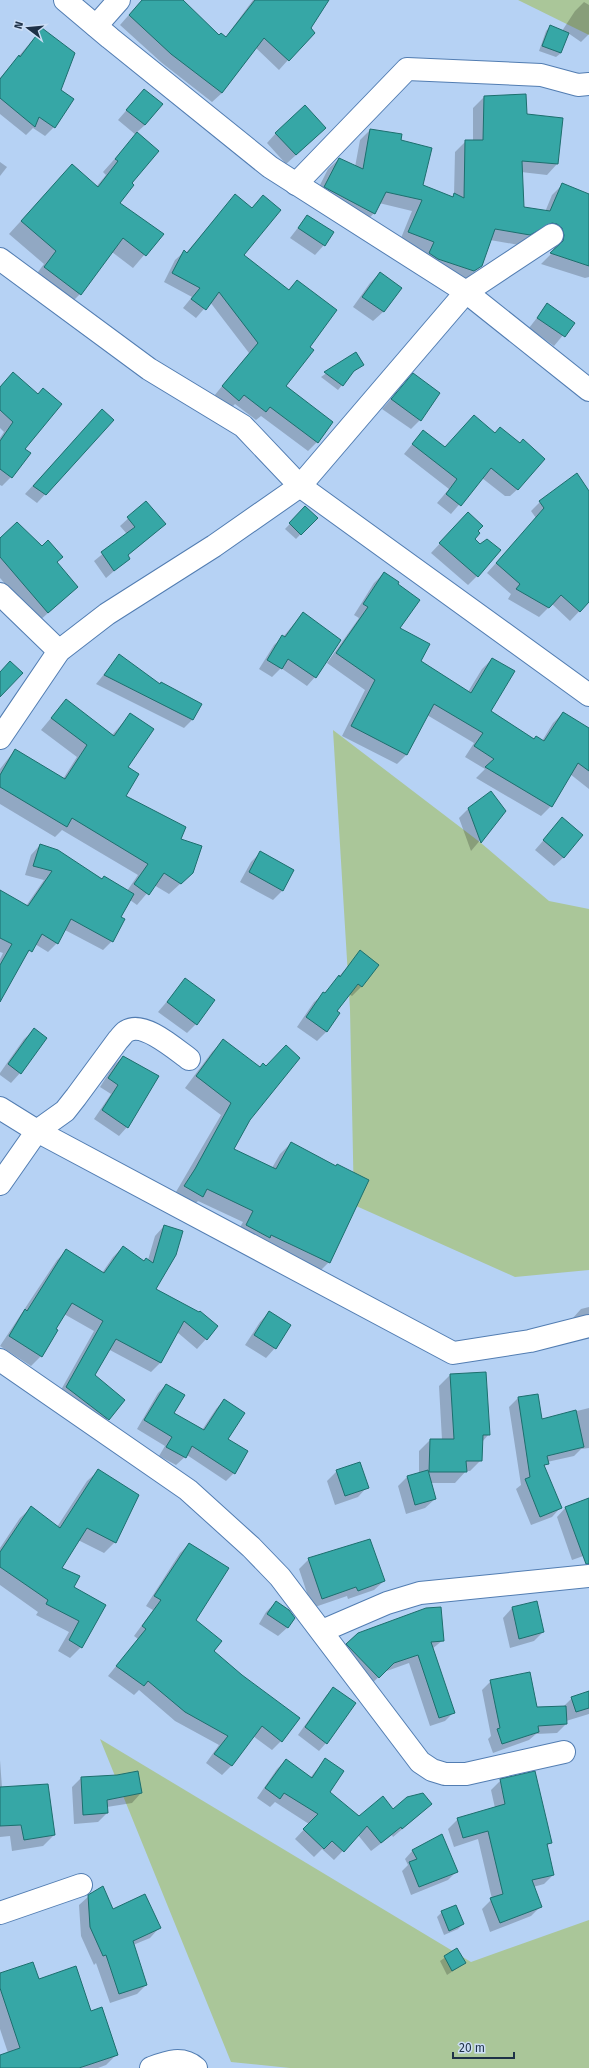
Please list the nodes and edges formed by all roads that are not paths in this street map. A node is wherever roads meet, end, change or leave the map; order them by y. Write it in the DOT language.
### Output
graph roads {
  1 [pos="65,0"];
  2 [pos="119,0"];
  3 [pos="96,26"];
  4 [pos="589,84"];
  5 [pos="296,184"];
  6 [pos="552,235"];
  7 [pos="0,259"];
  8 [pos="466,292"];
  9 [pos="589,390"];
  10 [pos="300,486"];
  11 [pos="0,594"];
  12 [pos="59,650"];
  13 [pos="589,695"];
  14 [pos="0,738"];
  15 [pos="188,1058"];
  16 [pos="0,1108"];
  17 [pos="37,1131"];
  18 [pos="0,1184"];
  19 [pos="589,1326"];
  20 [pos="0,1360"];
  21 [pos="589,1576"];
  22 [pos="322,1631"];
  23 [pos="564,1752"];
  24 [pos="81,1885"];
  25 [pos="0,1913"];
  26 [pos="151,2068"];
  27 [pos="196,2068"];
  1 -- 3 [label="street"];
  2 -- 3 [label="street"];
  3 -- 5 [label="street"];
  4 -- 5 [label="street"];
  5 -- 8 [label="street"];
  6 -- 8 [label="street"];
  7 -- 10 [label="street"];
  8 -- 9 [label="street"];
  8 -- 10 [label="street"];
  10 -- 12 [label="street"];
  10 -- 13 [label="street"];
  11 -- 12 [label="street"];
  12 -- 14 [label="street"];
  15 -- 17 [label="street"];
  16 -- 17 [label="street"];
  17 -- 18 [label="street"];
  17 -- 19 [label="street"];
  20 -- 22 [label="street"];
  21 -- 22 [label="street"];
  22 -- 23 [label="street"];
  24 -- 25 [label="street"];
  26 -- 27 [label="street"];
}
